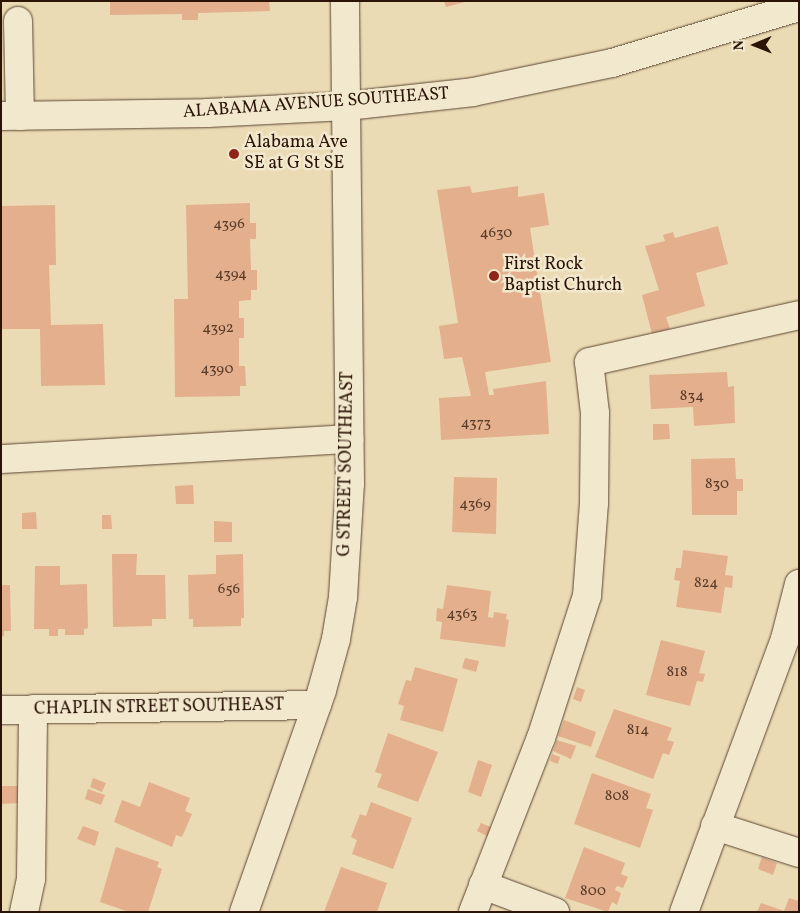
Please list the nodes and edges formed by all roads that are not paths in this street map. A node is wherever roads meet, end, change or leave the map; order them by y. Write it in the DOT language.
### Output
graph roads {
  1 [pos="345,1"];
  2 [pos="799,7"];
  3 [pos="18,21"];
  4 [pos="347,106"];
  5 [pos="11,116"];
  6 [pos="799,315"];
  7 [pos="350,440"];
  8 [pos="1,459"];
  9 [pos="799,584"];
  10 [pos="317,705"];
  11 [pos="1,710"];
  12 [pos="33,710"];
  13 [pos="716,826"];
  14 [pos="799,853"];
  15 [pos="483,885"];
  16 [pos="24,912"];
  17 [pos="244,912"];
  18 [pos="473,912"];
  19 [pos="556,912"];
  20 [pos="684,912"];
  1 -- 4 [label="street, G STREET SOUTHEAST"];
  2 -- 4 [label="street, ALABAMA AVENUE SOUTHEAST"];
  3 -- 5 [label="street"];
  4 -- 5 [label="street, ALABAMA AVENUE SOUTHEAST"];
  4 -- 7 [label="street, G STREET SOUTHEAST"];
  6 -- 15 [label="street"];
  7 -- 8 [label="street"];
  7 -- 10 [label="street, G STREET SOUTHEAST"];
  9 -- 13 [label="street"];
  10 -- 12 [label="street, CHAPLIN STREET SOUTHEAST"];
  10 -- 17 [label="street, G STREET SOUTHEAST"];
  11 -- 12 [label="street, CHAPLIN STREET SOUTHEAST"];
  12 -- 16 [label="street"];
  13 -- 14 [label="street"];
  13 -- 20 [label="street"];
  15 -- 18 [label="street"];
  15 -- 19 [label="street"];
}
